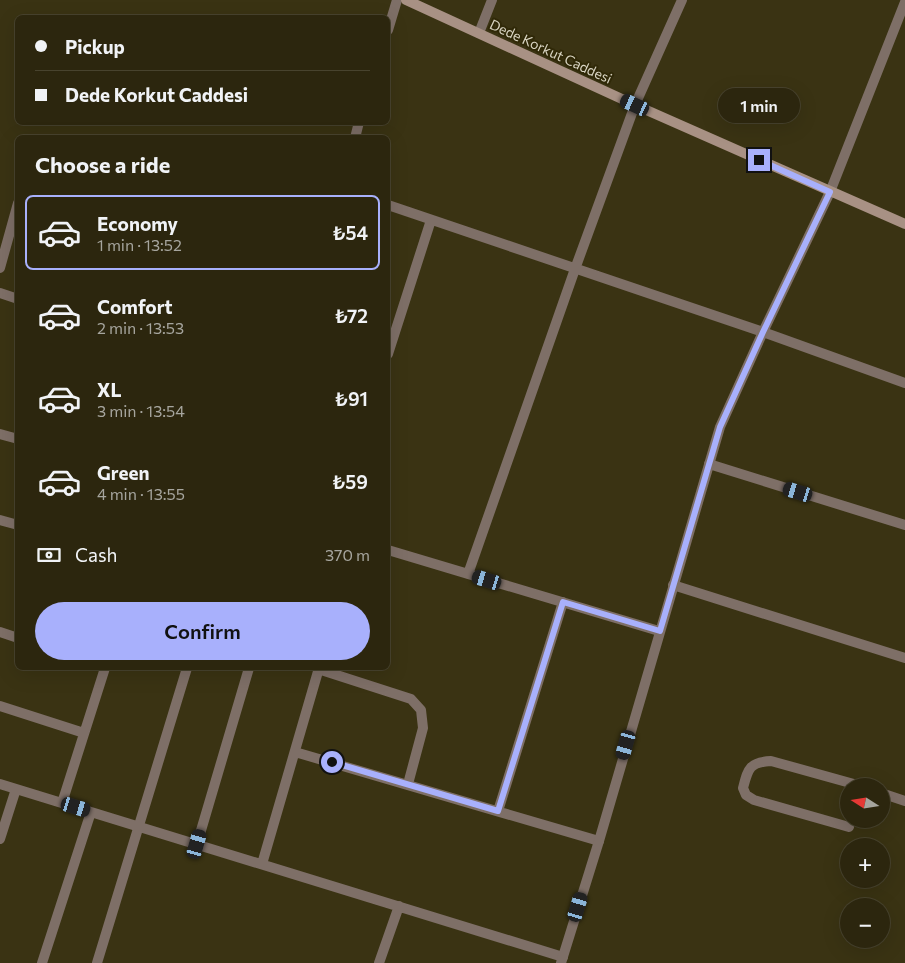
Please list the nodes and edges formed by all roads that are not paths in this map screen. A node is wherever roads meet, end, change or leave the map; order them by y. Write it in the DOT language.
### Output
graph roads {
  1 [pos="397,0"];
  2 [pos="406,0"];
  3 [pos="492,0"];
  4 [pos="682,0"];
  5 [pos="905,2"];
  6 [pos="390,23"];
  7 [pos="479,33"];
  8 [pos="635,105"];
  9 [pos="830,192"];
  10 [pos="390,206"];
  11 [pos="15,214"];
  12 [pos="432,220"];
  13 [pos="905,224"];
  14 [pos="0,268"];
  15 [pos="575,270"];
  16 [pos="0,293"];
  17 [pos="15,298"];
  18 [pos="763,332"];
  19 [pos="390,348"];
  20 [pos="905,383"];
  21 [pos="0,434"];
  22 [pos="15,438"];
  23 [pos="709,464"];
  24 [pos="0,520"];
  25 [pos="15,523"];
  26 [pos="905,524"];
  27 [pos="390,551"];
  28 [pos="468,574"];
  29 [pos="674,585"];
  30 [pos="563,602"];
  31 [pos="660,631"];
  32 [pos="0,632"];
  33 [pos="15,637"];
  34 [pos="905,658"];
  35 [pos="104,670"];
  36 [pos="186,670"];
  37 [pos="248,670"];
  38 [pos="318,670"];
  39 [pos="325,670"];
  40 [pos="0,706"];
  41 [pos="84,733"];
  42 [pos="295,752"];
  43 [pos="840,780"];
  44 [pos="0,784"];
  45 [pos="408,784"];
  46 [pos="16,789"];
  47 [pos="890,796"];
  48 [pos="905,801"];
  49 [pos="62,803"];
  50 [pos="498,811"];
  51 [pos="90,812"];
  52 [pos="840,824"];
  53 [pos="138,826"];
  54 [pos="0,839"];
  55 [pos="599,841"];
  56 [pos="197,844"];
  57 [pos="262,864"];
  58 [pos="399,906"];
  59 [pos="562,960"];
  60 [pos="42,963"];
  61 [pos="97,963"];
  62 [pos="379,963"];
  1 -- 6 [label="street"];
  2 -- 7 [label="main road, Dede Korkut Caddesi"];
  3 -- 7 [label="street"];
  4 -- 8 [label="street"];
  5 -- 9 [label="street"];
  7 -- 8 [label="main road, Dede Korkut Caddesi"];
  8 -- 9 [label="main road, Dede Korkut Caddesi"];
  8 -- 15 [label="street"];
  9 -- 13 [label="main road, Dede Korkut Caddesi"];
  9 -- 18 [label="street"];
  10 -- 12 [label="street"];
  11 -- 14 [label="street"];
  12 -- 15 [label="street"];
  12 -- 19 [label="street"];
  15 -- 18 [label="street"];
  15 -- 28 [label="street"];
  16 -- 17 [label="street"];
  18 -- 20 [label="street"];
  18 -- 23 [label="street"];
  21 -- 22 [label="street"];
  23 -- 26 [label="street"];
  23 -- 29 [label="street"];
  24 -- 25 [label="street"];
  27 -- 28 [label="street"];
  28 -- 30 [label="street"];
  29 -- 31 [label="street"];
  29 -- 34 [label="street"];
  30 -- 31 [label="street"];
  30 -- 50 [label="street"];
  31 -- 55 [label="street"];
  32 -- 33 [label="street"];
  35 -- 41 [label="street"];
  36 -- 53 [label="street"];
  37 -- 56 [label="street"];
  38 -- 42 [label="street"];
  39 -- 45 [label="street"];
  40 -- 41 [label="street"];
  41 -- 49 [label="street"];
  42 -- 45 [label="street"];
  42 -- 57 [label="street"];
  43 -- 52 [label="street"];
  44 -- 46 [label="street"];
  45 -- 50 [label="street"];
  46 -- 49 [label="street"];
  46 -- 54 [label="street"];
  47 -- 48 [label="street"];
  49 -- 51 [label="street"];
  50 -- 55 [label="street"];
  51 -- 53 [label="street"];
  51 -- 60 [label="street"];
  53 -- 56 [label="street"];
  53 -- 61 [label="street"];
  55 -- 59 [label="street"];
  56 -- 57 [label="street"];
  57 -- 58 [label="street"];
  58 -- 59 [label="street"];
  58 -- 62 [label="street"];
}
